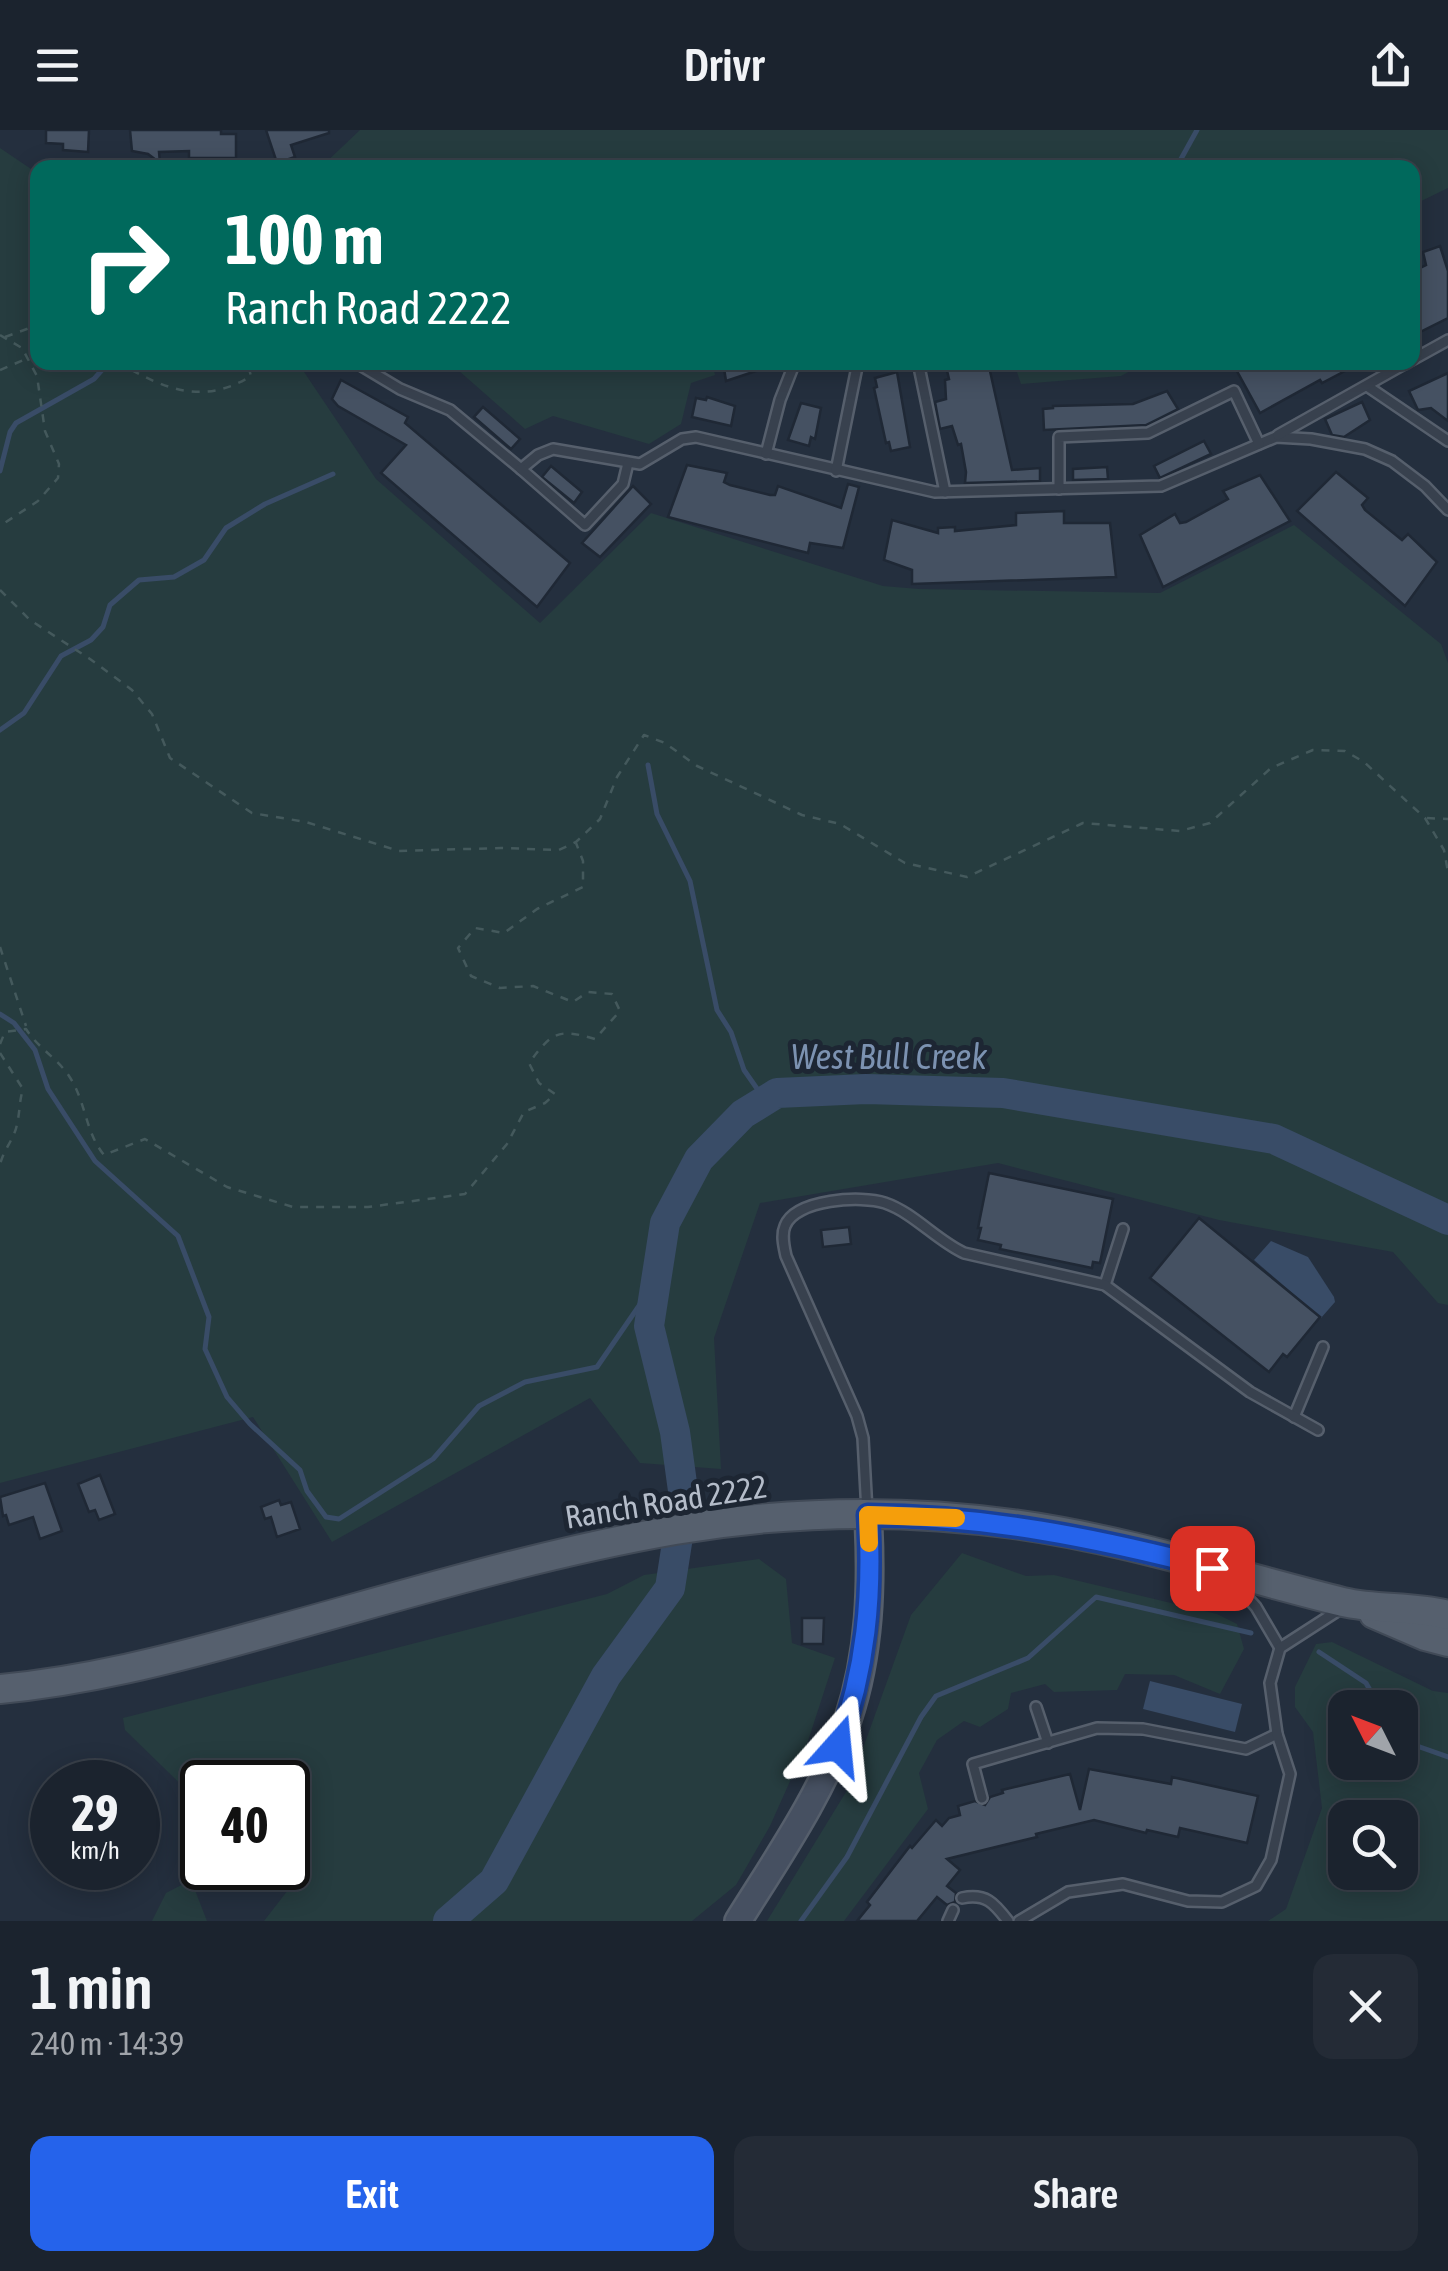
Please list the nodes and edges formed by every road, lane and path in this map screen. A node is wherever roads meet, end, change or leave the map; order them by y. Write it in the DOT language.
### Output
graph roads {
  1 [pos="30,327"];
  2 [pos="2,336"];
  3 [pos="1448,340"];
  4 [pos="1420,355"];
  5 [pos="28,358"];
  6 [pos="30,362"];
  7 [pos="0,370"];
  8 [pos="35,370"];
  9 [pos="134,370"];
  10 [pos="250,370"];
  11 [pos="368,370"];
  12 [pos="793,370"];
  13 [pos="856,370"];
  14 [pos="920,370"];
  15 [pos="1394,370"];
  16 [pos="1366,386"];
  17 [pos="1276,437"];
  18 [pos="1448,441"];
  19 [pos="1260,444"];
  20 [pos="766,454"];
  21 [pos="628,463"];
  22 [pos="521,470"];
  23 [pos="836,471"];
  24 [pos="1059,489"];
  25 [pos="945,492"];
  26 [pos="1448,510"];
  27 [pos="0,526"];
  28 [pos="0,590"];
  29 [pos="1426,818"];
  30 [pos="1448,819"];
  31 [pos="576,842"];
  32 [pos="1448,872"];
  33 [pos="0,947"];
  34 [pos="26,1029"];
  35 [pos="0,1044"];
  36 [pos="0,1054"];
  37 [pos="0,1165"];
  38 [pos="1123,1228"];
  39 [pos="1105,1285"];
  40 [pos="1323,1347"];
  41 [pos="1294,1417"];
  42 [pos="1318,1430"];
  43 [pos="868,1515"];
  44 [pos="1212,1568"];
  45 [pos="1349,1603"];
  46 [pos="1448,1614"];
  47 [pos="1448,1642"];
  48 [pos="1280,1648"];
  49 [pos="0,1689"];
  50 [pos="1036,1707"];
  51 [pos="1277,1734"];
  52 [pos="1048,1743"];
  53 [pos="982,1798"];
  54 [pos="962,1898"];
  55 [pos="738,1921"];
  56 [pos="1008,1921"];
  57 [pos="1020,1921"];
  1 -- 2 [label="path"];
  2 -- 5 [label="path"];
  3 -- 4 [label="lane"];
  5 -- 6 [label="path"];
  5 -- 7 [label="path"];
  8 -- 27 [label="path"];
  9 -- 10 [label="path"];
  11 -- 22 [label="lane"];
  12 -- 20 [label="lane"];
  13 -- 23 [label="lane"];
  14 -- 25 [label="lane"];
  15 -- 16 [label="lane"];
  16 -- 17 [label="lane"];
  16 -- 18 [label="lane"];
  17 -- 19 [label="lane"];
  17 -- 26 [label="lane"];
  19 -- 24 [label="lane"];
  19 -- 24 [label="lane"];
  20 -- 21 [label="lane"];
  20 -- 23 [label="lane"];
  21 -- 22 [label="lane"];
  21 -- 22 [label="lane"];
  23 -- 25 [label="lane"];
  24 -- 25 [label="lane"];
  28 -- 31 [label="path"];
  29 -- 30 [label="path"];
  29 -- 31 [label="path"];
  29 -- 32 [label="path"];
  31 -- 34 [label="path"];
  33 -- 34 [label="path"];
  34 -- 35 [label="path"];
  36 -- 37 [label="path"];
  38 -- 39 [label="lane"];
  39 -- 41 [label="lane"];
  39 -- 43 [label="lane"];
  40 -- 41 [label="lane"];
  41 -- 42 [label="lane"];
  43 -- 44 [label="main road, Ranch Road 2222"];
  43 -- 49 [label="main road, Ranch Road 2222"];
  43 -- 55 [label="street"];
  44 -- 45 [label="main road, Ranch Road 2222"];
  44 -- 48 [label="lane"];
  45 -- 46 [label="main road, Ranch Road 2222"];
  45 -- 47 [label="main road, Ranch Road 2222"];
  45 -- 48 [label="lane"];
  48 -- 51 [label="lane"];
  50 -- 52 [label="lane"];
  51 -- 52 [label="lane"];
  51 -- 57 [label="lane"];
  52 -- 53 [label="lane"];
  54 -- 56 [label="lane"];
}
